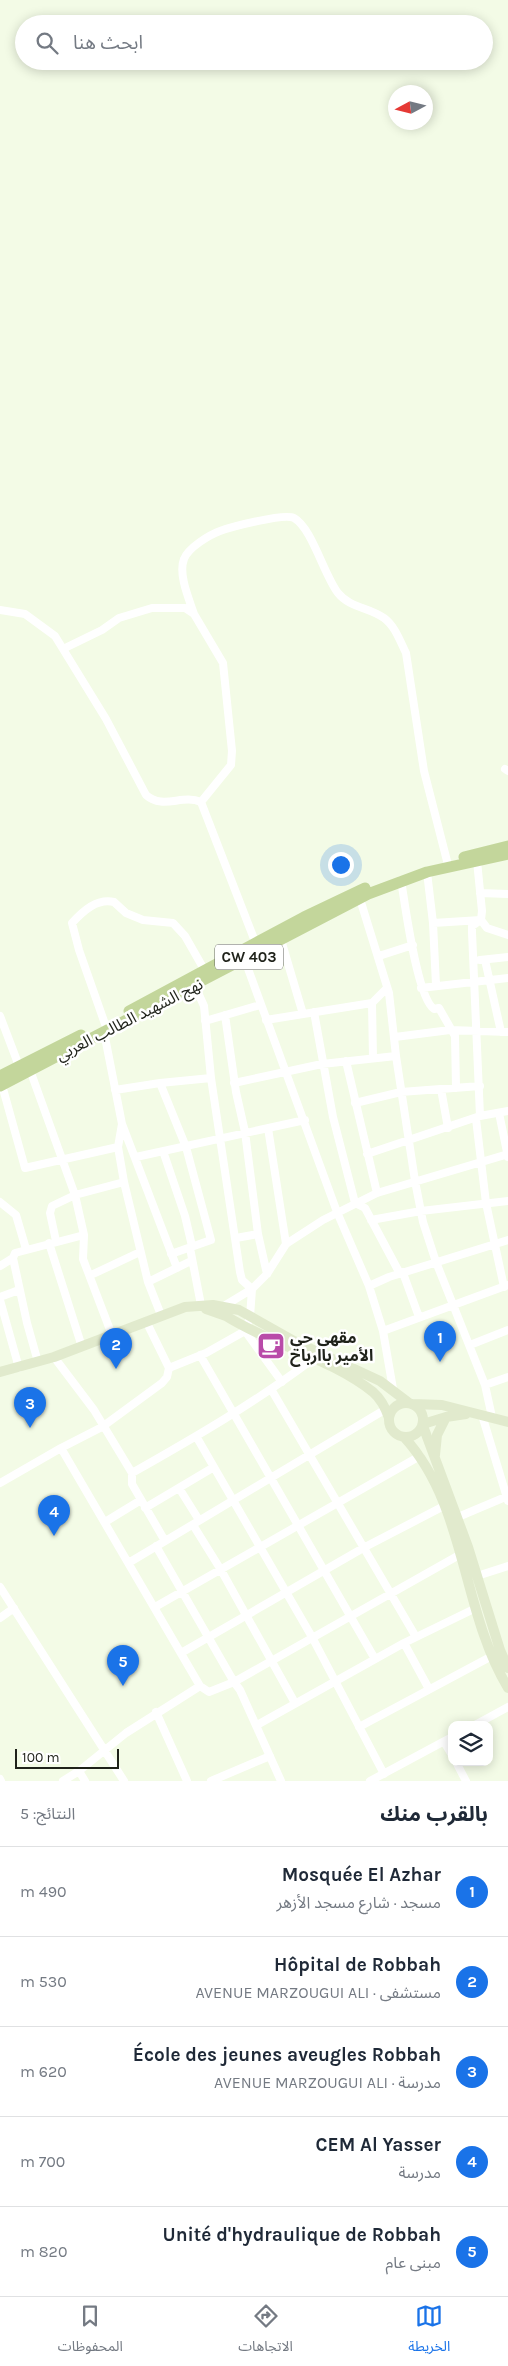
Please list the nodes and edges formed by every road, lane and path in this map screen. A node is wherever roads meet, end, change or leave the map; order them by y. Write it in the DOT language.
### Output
graph roads {
  1 [pos="0,610"];
  2 [pos="194,614"];
  3 [pos="63,649"];
  4 [pos="201,802"];
  5 [pos="508,846"];
  6 [pos="508,854"];
  7 [pos="447,861"];
  8 [pos="477,861"];
  9 [pos="427,872"];
  10 [pos="401,880"];
  11 [pos="480,893"];
  12 [pos="508,894"];
  13 [pos="360,899"];
  14 [pos="481,920"];
  15 [pos="434,923"];
  16 [pos="508,934"];
  17 [pos="281,940"];
  18 [pos="256,944"];
  19 [pos="413,945"];
  20 [pos="243,955"];
  21 [pos="379,956"];
  22 [pos="508,957"];
  23 [pos="475,960"];
  24 [pos="484,960"];
  25 [pos="205,971"];
  26 [pos="508,978"];
  27 [pos="490,979"];
  28 [pos="474,981"];
  29 [pos="436,985"];
  30 [pos="195,986"];
  31 [pos="387,988"];
  32 [pos="420,988"];
  33 [pos="372,1003"];
  34 [pos="260,1005"];
  35 [pos="314,1012"];
  36 [pos="303,1014"];
  37 [pos="0,1016"];
  38 [pos="225,1016"];
  39 [pos="266,1020"];
  40 [pos="205,1021"];
  41 [pos="105,1028"];
  42 [pos="450,1030"];
  43 [pos="478,1031"];
  44 [pos="504,1032"];
  45 [pos="395,1037"];
  46 [pos="396,1056"];
  47 [pos="373,1058"];
  48 [pos="346,1061"];
  49 [pos="322,1064"];
  50 [pos="24,1068"];
  51 [pos="287,1070"];
  52 [pos="211,1078"];
  53 [pos="1,1082"];
  54 [pos="160,1083"];
  55 [pos="234,1083"];
  56 [pos="480,1086"];
  57 [pos="456,1088"];
  58 [pos="441,1089"];
  59 [pos="115,1090"];
  60 [pos="401,1092"];
  61 [pos="355,1102"];
  62 [pos="508,1111"];
  63 [pos="499,1113"];
  64 [pos="478,1118"];
  65 [pos="304,1120"];
  66 [pos="122,1124"];
  67 [pos="268,1128"];
  68 [pos="448,1128"];
  69 [pos="245,1132"];
  70 [pos="222,1139"];
  71 [pos="408,1139"];
  72 [pos="118,1147"];
  73 [pos="186,1147"];
  74 [pos="163,1151"];
  75 [pos="367,1154"];
  76 [pos="508,1155"];
  77 [pos="136,1157"];
  78 [pos="62,1158"];
  79 [pos="482,1162"];
  80 [pos="415,1181"];
  81 [pos="124,1182"];
  82 [pos="377,1193"];
  83 [pos="76,1195"];
  84 [pos="508,1201"];
  85 [pos="0,1202"];
  86 [pos="355,1203"];
  87 [pos="486,1203"];
  88 [pos="422,1211"];
  89 [pos="337,1212"];
  90 [pos="371,1220"];
  91 [pos="258,1234"];
  92 [pos="84,1235"];
  93 [pos="236,1238"];
  94 [pos="508,1240"];
  95 [pos="52,1242"];
  96 [pos="286,1244"];
  97 [pos="493,1244"];
  98 [pos="191,1247"];
  99 [pos="26,1249"];
  100 [pos="140,1252"];
  101 [pos="171,1254"];
  102 [pos="13,1258"];
  103 [pos="191,1260"];
  104 [pos="436,1262"];
  105 [pos="0,1266"];
  106 [pos="177,1268"];
  107 [pos="267,1274"];
  108 [pos="403,1274"];
  109 [pos="91,1275"];
  110 [pos="148,1282"];
  111 [pos="368,1286"];
  112 [pos="506,1286"];
  113 [pos="252,1288"];
  114 [pos="19,1290"];
  115 [pos="0,1299"];
  116 [pos="454,1304"];
  117 [pos="201,1305"];
  118 [pos="224,1306"];
  119 [pos="185,1307"];
  120 [pos="161,1315"];
  121 [pos="419,1317"];
  122 [pos="146,1321"];
  123 [pos="247,1325"];
  124 [pos="508,1330"];
  125 [pos="383,1331"];
  126 [pos="112,1335"];
  127 [pos="470,1345"];
  128 [pos="82,1347"];
  129 [pos="200,1355"];
  130 [pos="54,1357"];
  131 [pos="313,1359"];
  132 [pos="38,1362"];
  133 [pos="19,1368"];
  134 [pos="169,1368"];
  135 [pos="0,1372"];
  136 [pos="508,1376"];
  137 [pos="282,1382"];
  138 [pos="485,1385"];
  139 [pos="271,1389"];
  140 [pos="393,1389"];
  141 [pos="411,1404"];
  142 [pos="233,1413"];
  143 [pos="388,1414"];
  144 [pos="472,1414"];
  145 [pos="446,1416"];
  146 [pos="487,1416"];
  147 [pos="508,1422"];
  148 [pos="423,1425"];
  149 [pos="102,1428"];
  150 [pos="196,1436"];
  151 [pos="404,1438"];
  152 [pos="61,1448"];
  153 [pos="310,1455"];
  154 [pos="420,1456"];
  155 [pos="434,1458"];
  156 [pos="214,1467"];
  157 [pos="132,1473"];
  158 [pos="272,1477"];
  159 [pos="0,1483"];
  160 [pos="179,1488"];
  161 [pos="508,1498"];
  162 [pos="140,1500"];
  163 [pos="233,1500"];
  164 [pos="337,1501"];
  165 [pos="444,1506"];
  166 [pos="145,1508"];
  167 [pos="458,1517"];
  168 [pos="105,1522"];
  169 [pos="196,1522"];
  170 [pos="298,1524"];
  171 [pos="164,1541"];
  172 [pos="156,1546"];
  173 [pos="260,1547"];
  174 [pos="365,1547"];
  175 [pos="461,1554"];
  176 [pos="130,1562"];
  177 [pos="508,1566"];
  178 [pos="221,1570"];
  179 [pos="325,1570"];
  180 [pos="477,1576"];
  181 [pos="0,1587"];
  182 [pos="182,1592"];
  183 [pos="287,1593"];
  184 [pos="390,1593"];
  185 [pos="155,1607"];
  186 [pos="14,1608"];
  187 [pos="476,1608"];
  188 [pos="247,1616"];
  189 [pos="351,1616"];
  190 [pos="0,1618"];
  191 [pos="416,1637"];
  192 [pos="209,1638"];
  193 [pos="312,1638"];
  194 [pos="404,1643"];
  195 [pos="503,1644"];
  196 [pos="181,1653"];
  197 [pos="492,1656"];
  198 [pos="376,1659"];
  199 [pos="272,1661"];
  200 [pos="508,1668"];
  201 [pos="234,1682"];
  202 [pos="335,1682"];
  203 [pos="200,1686"];
  204 [pos="508,1688"];
  205 [pos="429,1689"];
  206 [pos="295,1703"];
  207 [pos="508,1707"];
  208 [pos="156,1712"];
  209 [pos="482,1721"];
  210 [pos="258,1724"];
  211 [pos="359,1727"];
  212 [pos="448,1740"];
  213 [pos="444,1742"];
  214 [pos="105,1749"];
  215 [pos="448,1749"];
  216 [pos="270,1756"];
  217 [pos="458,1766"];
  218 [pos="79,1772"];
  219 [pos="384,1774"];
  220 [pos="63,1781"];
  221 [pos="85,1781"];
  222 [pos="124,1781"];
  223 [pos="187,1781"];
  224 [pos="211,1781"];
  225 [pos="281,1781"];
  226 [pos="370,1781"];
  227 [pos="466,1781"];
  1 -- 3 [label="street"];
  2 -- 3 [label="street"];
  2 -- 4 [label="street"];
  2 -- 7 [label="street"];
  3 -- 4 [label="street"];
  4 -- 18 [label="street"];
  5 -- 7 [label="main road, نهج الشهيد الطالب العربي / CW 403"];
  6 -- 8 [label="main road, نهج الشهيد الطالب العربي / CW 403"];
  7 -- 18 [label="main road, نهج الشهيد الطالب العربي / CW 403"];
  8 -- 9 [label="main road, نهج الشهيد الطالب العربي / CW 403"];
  8 -- 11 [label="street"];
  9 -- 10 [label="main road, نهج الشهيد الطالب العربي / CW 403"];
  9 -- 15 [label="street"];
  10 -- 13 [label="main road, نهج الشهيد الطالب العربي / CW 403"];
  10 -- 19 [label="street"];
  11 -- 12 [label="street"];
  11 -- 14 [label="street"];
  13 -- 17 [label="main road, نهج الشهيد الطالب العربي / CW 403"];
  13 -- 21 [label="street"];
  14 -- 15 [label="street"];
  14 -- 16 [label="street"];
  14 -- 23 [label="street"];
  15 -- 29 [label="street"];
  17 -- 20 [label="main road, نهج الشهيد الطالب العربي / CW 403"];
  17 -- 36 [label="street"];
  18 -- 20 [label="main road, نهج الشهيد الطالب العربي / CW 403"];
  19 -- 21 [label="street"];
  19 -- 32 [label="street"];
  20 -- 25 [label="main road, نهج الشهيد الطالب العربي / CW 403"];
  20 -- 30 [label="main road, نهج الشهيد الطالب العربي / CW 403"];
  20 -- 34 [label="street"];
  21 -- 31 [label="street"];
  22 -- 24 [label="street"];
  23 -- 24 [label="street"];
  23 -- 28 [label="street"];
  24 -- 27 [label="street"];
  25 -- 41 [label="main road, نهج الشهيد الطالب العربي / CW 403"];
  25 -- 41 [label="street"];
  26 -- 27 [label="street"];
  27 -- 28 [label="street"];
  27 -- 44 [label="street"];
  28 -- 29 [label="street"];
  28 -- 43 [label="street"];
  29 -- 32 [label="street"];
  30 -- 40 [label="street"];
  30 -- 41 [label="main road, نهج الشهيد الطالب العربي / CW 403"];
  31 -- 33 [label="street"];
  31 -- 45 [label="street"];
  32 -- 42 [label="street"];
  33 -- 35 [label="street"];
  33 -- 47 [label="street"];
  34 -- 38 [label="street"];
  34 -- 39 [label="street"];
  35 -- 36 [label="street"];
  35 -- 49 [label="street"];
  36 -- 39 [label="street"];
  37 -- 50 [label="street"];
  38 -- 40 [label="street"];
  38 -- 55 [label="street"];
  39 -- 51 [label="street"];
  40 -- 52 [label="street"];
  41 -- 50 [label="main road, نهج الشهيد الطالب العربي / CW 403"];
  41 -- 59 [label="street"];
  42 -- 43 [label="street"];
  42 -- 45 [label="street"];
  42 -- 57 [label="street"];
  43 -- 44 [label="street"];
  43 -- 56 [label="street"];
  45 -- 46 [label="street"];
  46 -- 47 [label="street"];
  46 -- 60 [label="street"];
  47 -- 48 [label="street"];
  48 -- 49 [label="street"];
  48 -- 61 [label="street"];
  49 -- 51 [label="street"];
  49 -- 86 [label="street"];
  50 -- 53 [label="main road, نهج الشهيد الطالب العربي / CW 403"];
  50 -- 78 [label="street"];
  51 -- 55 [label="street"];
  51 -- 65 [label="street"];
  52 -- 54 [label="street"];
  52 -- 70 [label="street"];
  53 -- 78 [label="street"];
  54 -- 59 [label="street"];
  54 -- 73 [label="street"];
  55 -- 69 [label="street"];
  56 -- 57 [label="street"];
  56 -- 64 [label="street"];
  57 -- 58 [label="street"];
  58 -- 60 [label="street"];
  58 -- 68 [label="street"];
  59 -- 66 [label="street"];
  60 -- 61 [label="street"];
  60 -- 71 [label="street"];
  61 -- 75 [label="street"];
  62 -- 63 [label="street"];
  63 -- 64 [label="street"];
  63 -- 76 [label="street"];
  64 -- 68 [label="street"];
  64 -- 79 [label="street"];
  65 -- 67 [label="street"];
  65 -- 89 [label="street"];
  66 -- 72 [label="street"];
  66 -- 77 [label="street"];
  67 -- 69 [label="street"];
  67 -- 96 [label="street"];
  68 -- 71 [label="street"];
  69 -- 70 [label="street"];
  69 -- 91 [label="street"];
  70 -- 73 [label="street"];
  70 -- 93 [label="street"];
  71 -- 75 [label="street"];
  71 -- 80 [label="street"];
  72 -- 78 [label="street"];
  72 -- 81 [label="street"];
  73 -- 74 [label="street"];
  73 -- 98 [label="street"];
  74 -- 77 [label="street"];
  74 -- 98 [label="street"];
  75 -- 82 [label="street"];
  76 -- 79 [label="street"];
  77 -- 101 [label="street"];
  78 -- 83 [label="street"];
  79 -- 80 [label="street"];
  79 -- 87 [label="street"];
  80 -- 82 [label="street"];
  80 -- 88 [label="street"];
  81 -- 83 [label="street"];
  81 -- 100 [label="street"];
  82 -- 86 [label="street"];
  83 -- 92 [label="street"];
  83 -- 95 [label="street"];
  84 -- 87 [label="street"];
  85 -- 99 [label="street"];
  86 -- 89 [label="street"];
  86 -- 90 [label="street"];
  87 -- 88 [label="street"];
  87 -- 97 [label="street"];
  88 -- 90 [label="street"];
  88 -- 104 [label="street"];
  89 -- 96 [label="street"];
  89 -- 111 [label="street"];
  90 -- 108 [label="street"];
  91 -- 93 [label="street"];
  91 -- 107 [label="street"];
  92 -- 95 [label="street"];
  92 -- 109 [label="street"];
  93 -- 113 [label="street"];
  94 -- 97 [label="street"];
  95 -- 99 [label="street"];
  95 -- 128 [label="street"];
  96 -- 107 [label="street"];
  97 -- 104 [label="street"];
  97 -- 112 [label="street"];
  98 -- 101 [label="street"];
  98 -- 103 [label="street"];
  99 -- 102 [label="street"];
  100 -- 109 [label="street"];
  100 -- 110 [label="street"];
  101 -- 106 [label="street"];
  102 -- 105 [label="street"];
  102 -- 114 [label="street"];
  103 -- 106 [label="street"];
  103 -- 117 [label="street"];
  104 -- 108 [label="street"];
  104 -- 116 [label="street"];
  106 -- 110 [label="street"];
  107 -- 113 [label="street"];
  108 -- 111 [label="street"];
  108 -- 121 [label="street"];
  109 -- 126 [label="street"];
  110 -- 120 [label="street"];
  111 -- 125 [label="street"];
  112 -- 116 [label="street"];
  113 -- 118 [label="street"];
  113 -- 123 [label="street"];
  114 -- 115 [label="street"];
  114 -- 132 [label="street"];
  115 -- 133 [label="street"];
  116 -- 121 [label="street"];
  116 -- 127 [label="street"];
  117 -- 118 [label="main road"];
  117 -- 119 [label="main road"];
  118 -- 123 [label="main road"];
  119 -- 120 [label="main road"];
  119 -- 123 [label="main road"];
  120 -- 122 [label="main road"];
  121 -- 125 [label="street"];
  122 -- 126 [label="main road"];
  122 -- 134 [label="street"];
  123 -- 129 [label="street"];
  123 -- 131 [label="main road"];
  123 -- 137 [label="street"];
  123 -- 140 [label="main road"];
  124 -- 127 [label="street"];
  125 -- 140 [label="street"];
  126 -- 128 [label="main road"];
  127 -- 138 [label="street"];
  128 -- 130 [label="main road"];
  129 -- 134 [label="street"];
  129 -- 142 [label="street"];
  130 -- 132 [label="main road"];
  130 -- 149 [label="street"];
  131 -- 137 [label="street"];
  131 -- 143 [label="main road"];
  132 -- 133 [label="main road"];
  133 -- 135 [label="main road"];
  134 -- 149 [label="street"];
  136 -- 138 [label="street"];
  137 -- 139 [label="street"];
  138 -- 146 [label="street"];
  139 -- 142 [label="street"];
  139 -- 153 [label="street"];
  140 -- 141 [label="main road"];
  141 -- 143 [label="main road"];
  141 -- 144 [label="main road"];
  141 -- 148 [label="main road"];
  142 -- 150 [label="street"];
  142 -- 158 [label="street"];
  143 -- 151 [label="main road"];
  143 -- 153 [label="street"];
  144 -- 145 [label="main road"];
  144 -- 146 [label="main road"];
  145 -- 148 [label="main road"];
  145 -- 155 [label="main road"];
  146 -- 147 [label="main road"];
  146 -- 161 [label="street"];
  148 -- 151 [label="main road"];
  148 -- 155 [label="main road"];
  149 -- 152 [label="street"];
  149 -- 157 [label="street"];
  150 -- 156 [label="street"];
  150 -- 157 [label="street"];
  151 -- 154 [label="main road"];
  152 -- 159 [label="street"];
  152 -- 168 [label="street"];
  153 -- 158 [label="street"];
  153 -- 164 [label="street"];
  154 -- 164 [label="street"];
  154 -- 165 [label="main road"];
  155 -- 167 [label="main road"];
  156 -- 160 [label="street"];
  156 -- 163 [label="street"];
  157 -- 162 [label="street"];
  158 -- 163 [label="street"];
  158 -- 170 [label="street"];
  160 -- 166 [label="street"];
  160 -- 169 [label="street"];
  161 -- 167 [label="street"];
  162 -- 166 [label="street"];
  162 -- 168 [label="street"];
  163 -- 169 [label="street"];
  163 -- 173 [label="street"];
  164 -- 170 [label="street"];
  164 -- 174 [label="street"];
  165 -- 174 [label="street"];
  165 -- 175 [label="main road"];
  166 -- 171 [label="street"];
  167 -- 180 [label="main road"];
  168 -- 176 [label="street"];
  169 -- 171 [label="street"];
  169 -- 178 [label="street"];
  170 -- 173 [label="street"];
  170 -- 179 [label="street"];
  171 -- 172 [label="street"];
  172 -- 176 [label="street"];
  172 -- 182 [label="street"];
  173 -- 178 [label="street"];
  173 -- 183 [label="street"];
  174 -- 179 [label="street"];
  174 -- 184 [label="street"];
  175 -- 184 [label="street"];
  175 -- 187 [label="main road"];
  176 -- 185 [label="street"];
  177 -- 180 [label="street"];
  178 -- 182 [label="street"];
  178 -- 188 [label="street"];
  179 -- 183 [label="street"];
  179 -- 189 [label="street"];
  180 -- 195 [label="main road"];
  181 -- 186 [label="street"];
  182 -- 185 [label="street"];
  182 -- 192 [label="street"];
  183 -- 188 [label="street"];
  183 -- 193 [label="street"];
  184 -- 189 [label="street"];
  184 -- 191 [label="street"];
  185 -- 196 [label="street"];
  186 -- 190 [label="street"];
  186 -- 214 [label="street"];
  187 -- 191 [label="street"];
  187 -- 197 [label="main road"];
  188 -- 192 [label="street"];
  188 -- 199 [label="street"];
  189 -- 193 [label="street"];
  189 -- 198 [label="street"];
  191 -- 194 [label="street"];
  192 -- 196 [label="street"];
  192 -- 201 [label="street"];
  193 -- 199 [label="street"];
  193 -- 202 [label="street"];
  194 -- 198 [label="street"];
  194 -- 205 [label="street"];
  195 -- 200 [label="main road"];
  196 -- 203 [label="street"];
  197 -- 204 [label="main road"];
  197 -- 205 [label="street"];
  198 -- 202 [label="street"];
  199 -- 201 [label="street"];
  199 -- 206 [label="street"];
  201 -- 203 [label="street"];
  201 -- 210 [label="street"];
  202 -- 206 [label="street"];
  202 -- 211 [label="street"];
  203 -- 208 [label="street"];
  205 -- 211 [label="street"];
  206 -- 210 [label="street"];
  207 -- 209 [label="street"];
  208 -- 214 [label="street"];
  208 -- 223 [label="street"];
  210 -- 216 [label="street"];
  211 -- 219 [label="street"];
  212 -- 213 [label="street"];
  213 -- 215 [label="street"];
  213 -- 219 [label="street"];
  214 -- 218 [label="street"];
  214 -- 222 [label="street"];
  216 -- 224 [label="street"];
  216 -- 225 [label="street"];
  217 -- 227 [label="street"];
  218 -- 220 [label="street"];
  218 -- 221 [label="street"];
  219 -- 226 [label="street"];
}
